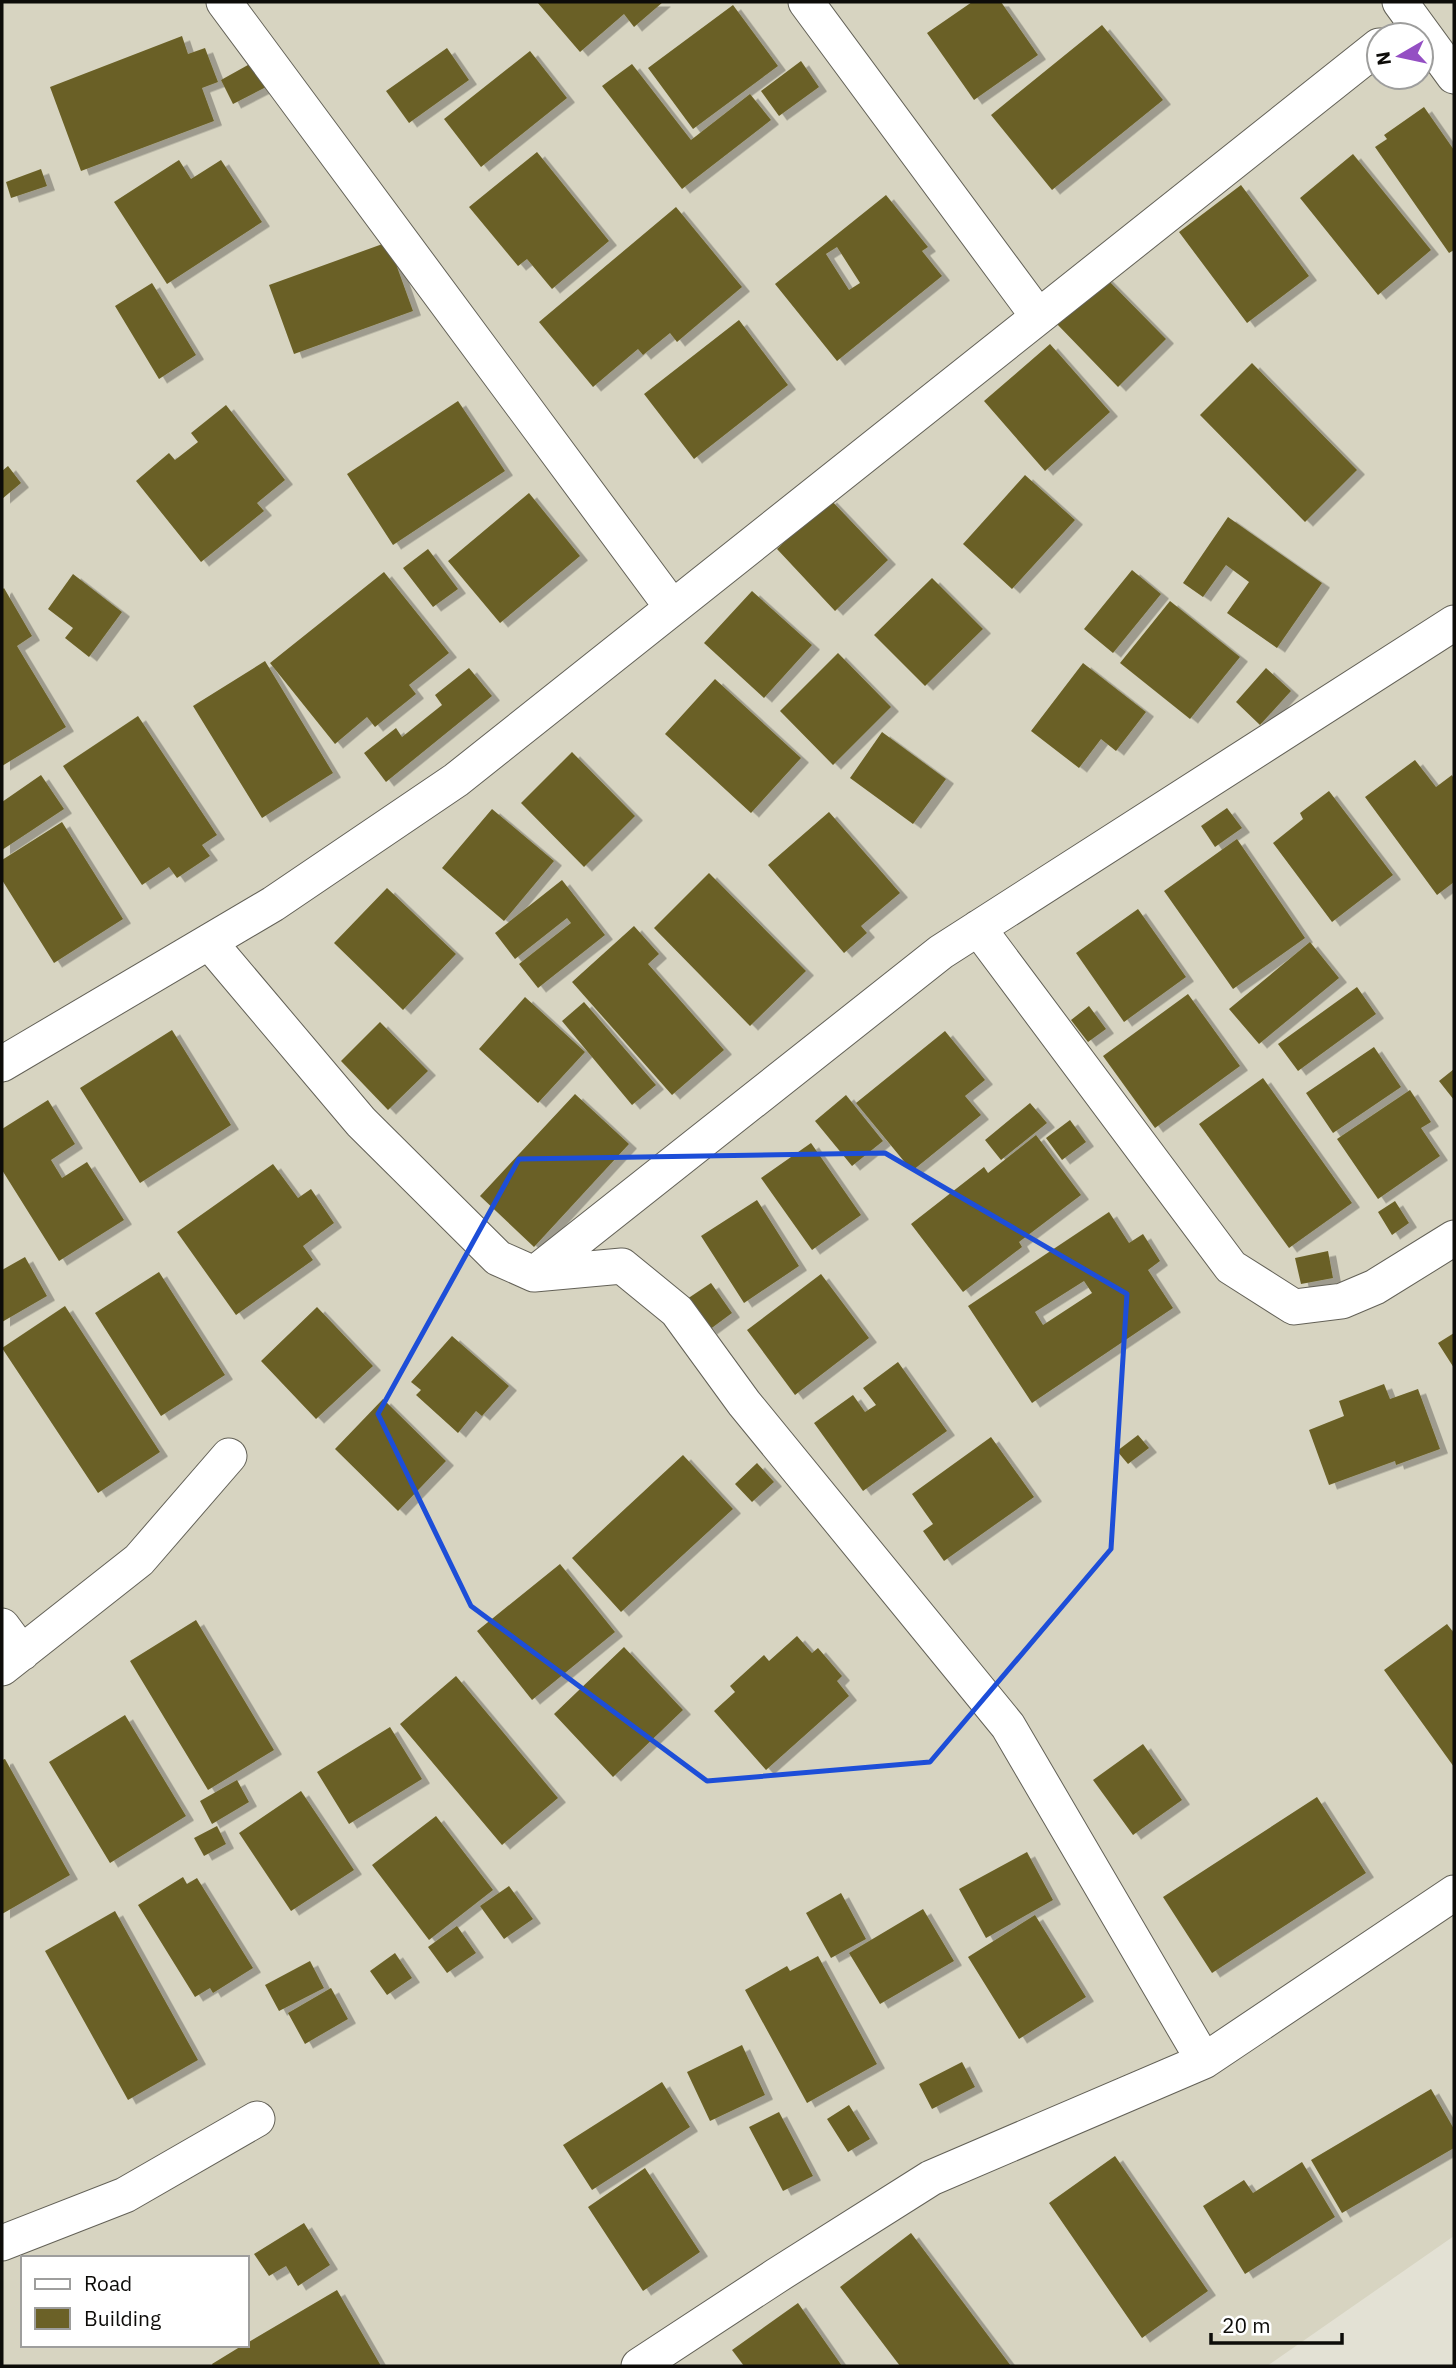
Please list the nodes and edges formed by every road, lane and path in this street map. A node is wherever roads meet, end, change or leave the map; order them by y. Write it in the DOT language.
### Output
graph roads {
  1 [pos="224,2"];
  2 [pos="806,2"];
  3 [pos="1402,19"];
  4 [pos="1365,57"];
  5 [pos="1454,76"];
  6 [pos="1038,316"];
  7 [pos="672,607"];
  8 [pos="1454,623"];
  9 [pos="978,928"];
  10 [pos="209,942"];
  11 [pos="2,1064"];
  12 [pos="1454,1238"];
  13 [pos="534,1274"];
  14 [pos="229,1456"];
  15 [pos="8,1649"];
  16 [pos="1454,1894"];
  17 [pos="1204,2061"];
  18 [pos="257,2119"];
  19 [pos="2,2243"];
  20 [pos="639,2366"];
  1 -- 7 [label="street"];
  2 -- 6 [label="street"];
  3 -- 5 [label="street"];
  4 -- 6 [label="street"];
  6 -- 7 [label="street"];
  7 -- 10 [label="street"];
  8 -- 9 [label="street"];
  9 -- 12 [label="street"];
  9 -- 13 [label="street"];
  10 -- 11 [label="street"];
  10 -- 13 [label="street"];
  13 -- 17 [label="street"];
  14 -- 15 [label="street"];
  16 -- 17 [label="street"];
  17 -- 20 [label="street"];
  18 -- 19 [label="street"];
}
